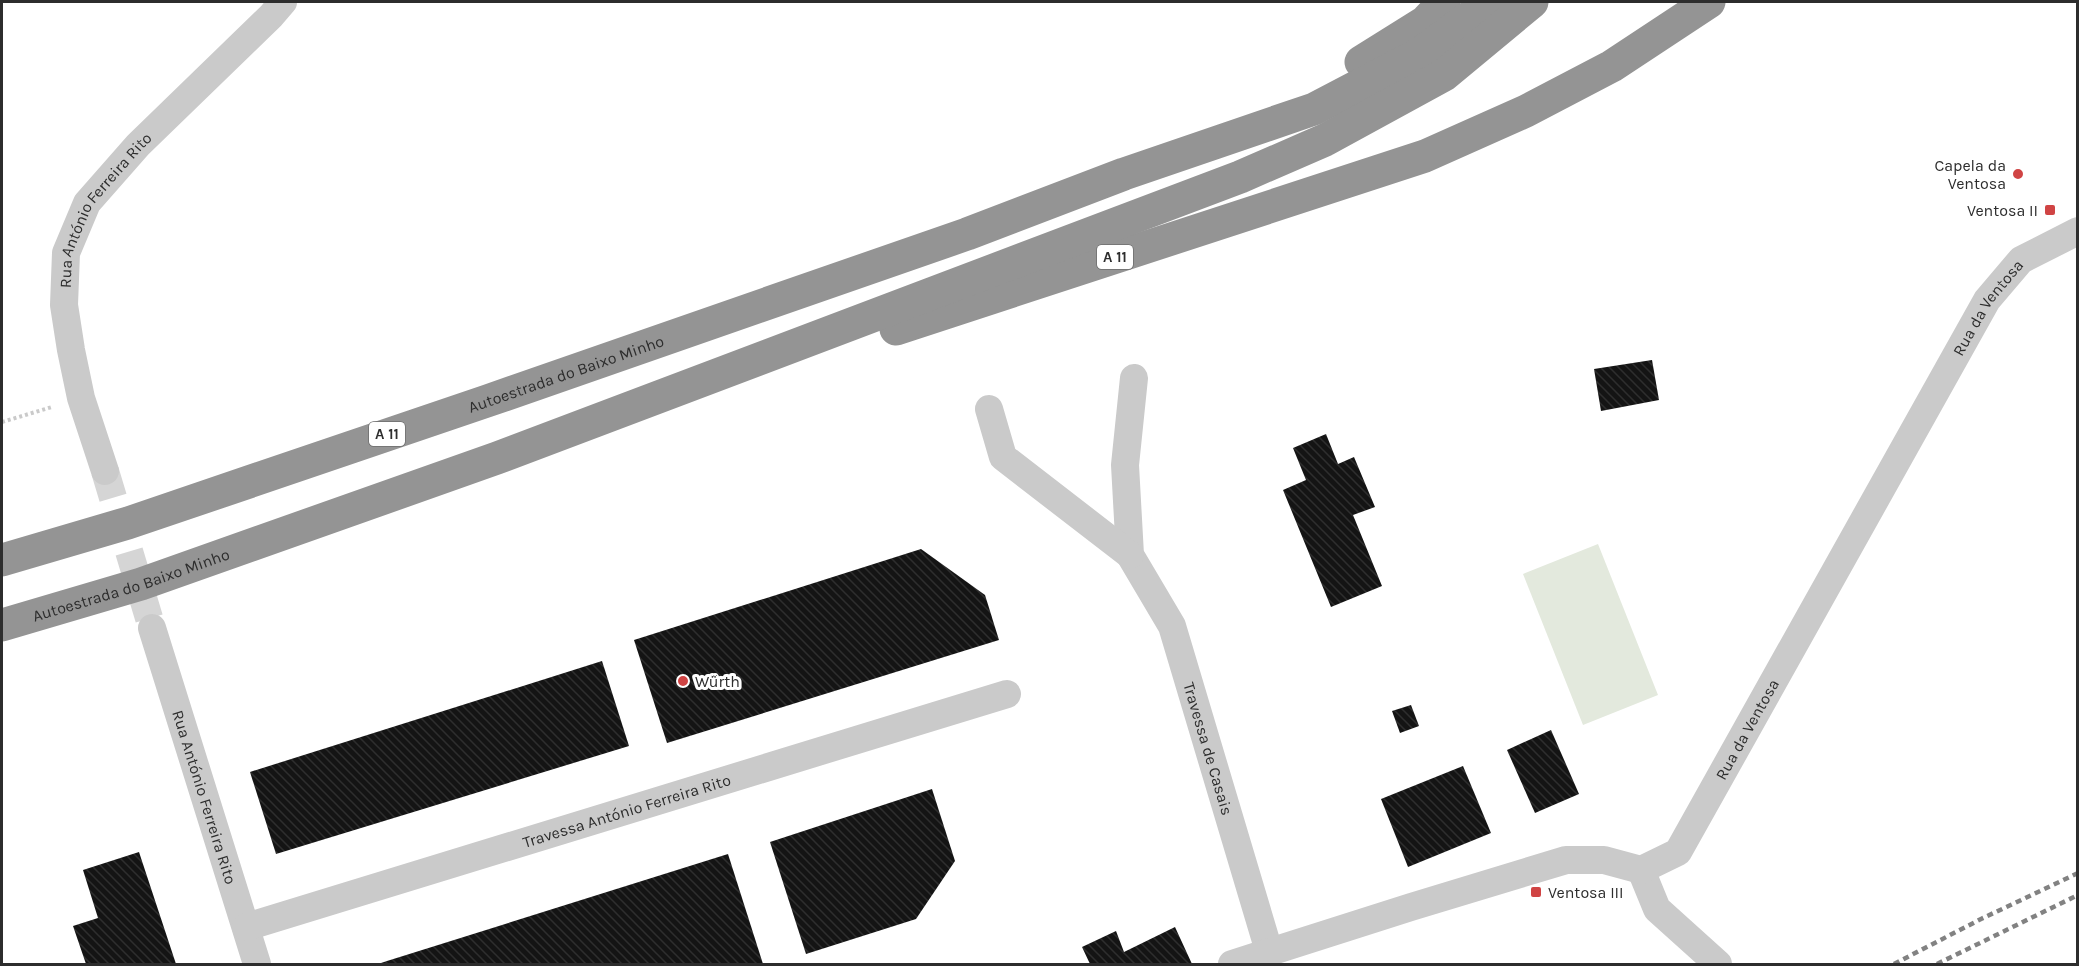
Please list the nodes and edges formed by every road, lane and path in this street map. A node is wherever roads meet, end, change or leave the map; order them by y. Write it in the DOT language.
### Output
graph roads {
  1 [pos="282,2"];
  2 [pos="1444,2"];
  3 [pos="1490,2"];
  4 [pos="1532,2"];
  5 [pos="1709,2"];
  6 [pos="1125,174"];
  7 [pos="2078,231"];
  8 [pos="1134,378"];
  9 [pos="81,398"];
  10 [pos="989,409"];
  11 [pos="2,422"];
  12 [pos="497,458"];
  13 [pos="105,471"];
  14 [pos="1130,555"];
  15 [pos="2,560"];
  16 [pos="2,625"];
  17 [pos="152,628"];
  18 [pos="1007,694"];
  19 [pos="1641,870"];
  20 [pos="246,927"];
  21 [pos="1269,951"];
  22 [pos="257,964"];
  23 [pos="1232,964"];
  24 [pos="1718,964"];
  1 -- 9 [label="street, Rua António Ferreira Rito"];
  2 -- 6 [label="highway"];
  3 -- 6 [label="highway, A 11"];
  4 -- 12 [label="highway"];
  5 -- 12 [label="highway, A 11"];
  6 -- 15 [label="highway, Autoestrada do Baixo Minho / A 11"];
  7 -- 19 [label="street, Rua da Ventosa"];
  8 -- 14 [label="street, Travessa de Casais"];
  9 -- 11 [label="path"];
  9 -- 13 [label="street, Rua António Ferreira Rito"];
  10 -- 14 [label="street, Travessa de Casais"];
  12 -- 16 [label="highway, Autoestrada do Baixo Minho / A 11"];
  14 -- 21 [label="street, Travessa de Casais"];
  17 -- 20 [label="street, Rua António Ferreira Rito"];
  18 -- 20 [label="street, Travessa António Ferreira Rito"];
  19 -- 21 [label="street"];
  19 -- 24 [label="street"];
  20 -- 22 [label="street, Rua António Ferreira Rito"];
  21 -- 23 [label="street"];
}
